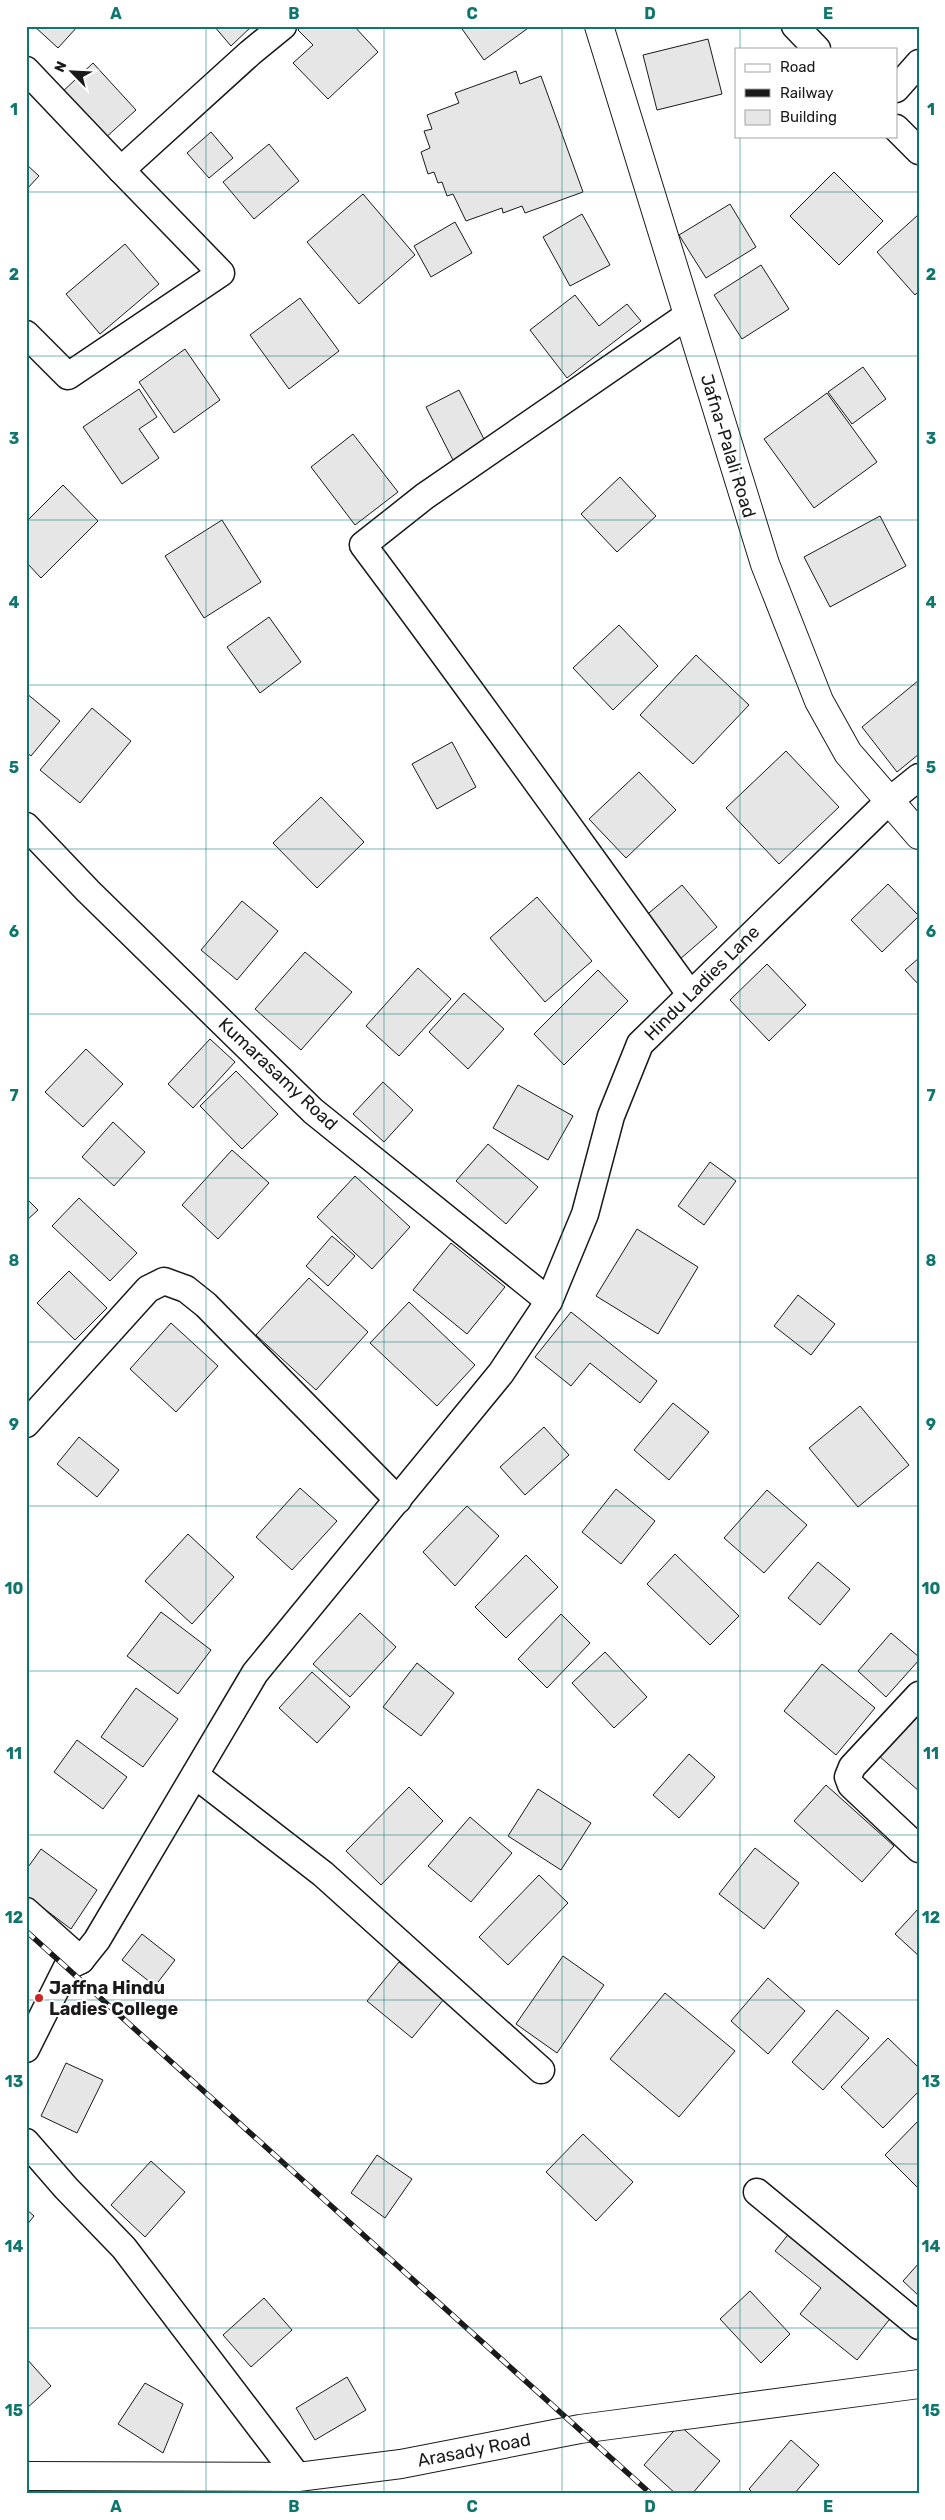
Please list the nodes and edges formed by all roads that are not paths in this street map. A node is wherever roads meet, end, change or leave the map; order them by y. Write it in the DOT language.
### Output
graph roads {
  1 [pos="283,26"];
  2 [pos="599,26"];
  3 [pos="795,26"];
  4 [pos="816,48"];
  5 [pos="919,63"];
  6 [pos="26,70"];
  7 [pos="898,87"];
  8 [pos="898,130"];
  9 [pos="919,151"];
  10 [pos="121,170"];
  11 [pos="688,315"];
  12 [pos="26,334"];
  13 [pos="919,777"];
  14 [pos="889,801"];
  15 [pos="26,826"];
  16 [pos="919,836"];
  17 [pos="690,994"];
  18 [pos="549,1301"];
  19 [pos="26,1424"];
  20 [pos="398,1500"];
  21 [pos="919,1695"];
  22 [pos="195,1775"];
  23 [pos="919,1849"];
  24 [pos="26,1911"];
  25 [pos="81,1960"];
  26 [pos="26,2049"];
  27 [pos="541,2070"];
  28 [pos="26,2142"];
  29 [pos="757,2192"];
  30 [pos="919,2326"];
  31 [pos="919,2384"];
  32 [pos="26,2476"];
  33 [pos="298,2477"];
  34 [pos="266,2486"];
  1 -- 10 [label="street"];
  2 -- 11 [label="main road, Jafna-Palali Road"];
  3 -- 4 [label="street"];
  5 -- 7 [label="street"];
  6 -- 10 [label="street"];
  8 -- 9 [label="street"];
  10 -- 12 [label="street"];
  11 -- 14 [label="main road, Jafna-Palali Road"];
  11 -- 17 [label="street"];
  13 -- 14 [label="street, Hindu Ladies Lane"];
  14 -- 16 [label="main road, Jafna-Palali Road"];
  14 -- 17 [label="street, Hindu Ladies Lane"];
  15 -- 18 [label="street, Kumarasamy Road"];
  17 -- 18 [label="street, Hindu Ladies Lane"];
  18 -- 20 [label="street, Hindu Ladies Lane"];
  19 -- 20 [label="street"];
  20 -- 22 [label="street, Hindu Ladies Lane"];
  21 -- 23 [label="street"];
  22 -- 25 [label="street, Hindu Ladies Lane"];
  22 -- 27 [label="street"];
  24 -- 25 [label="street"];
  25 -- 26 [label="street, Hindu Ladies Lane"];
  28 -- 33 [label="street"];
  29 -- 30 [label="street"];
  31 -- 33 [label="main road, Arasady Road"];
  32 -- 34 [label="main road, Arasady Road"];
  33 -- 34 [label="main road, Arasady Road"];
}
